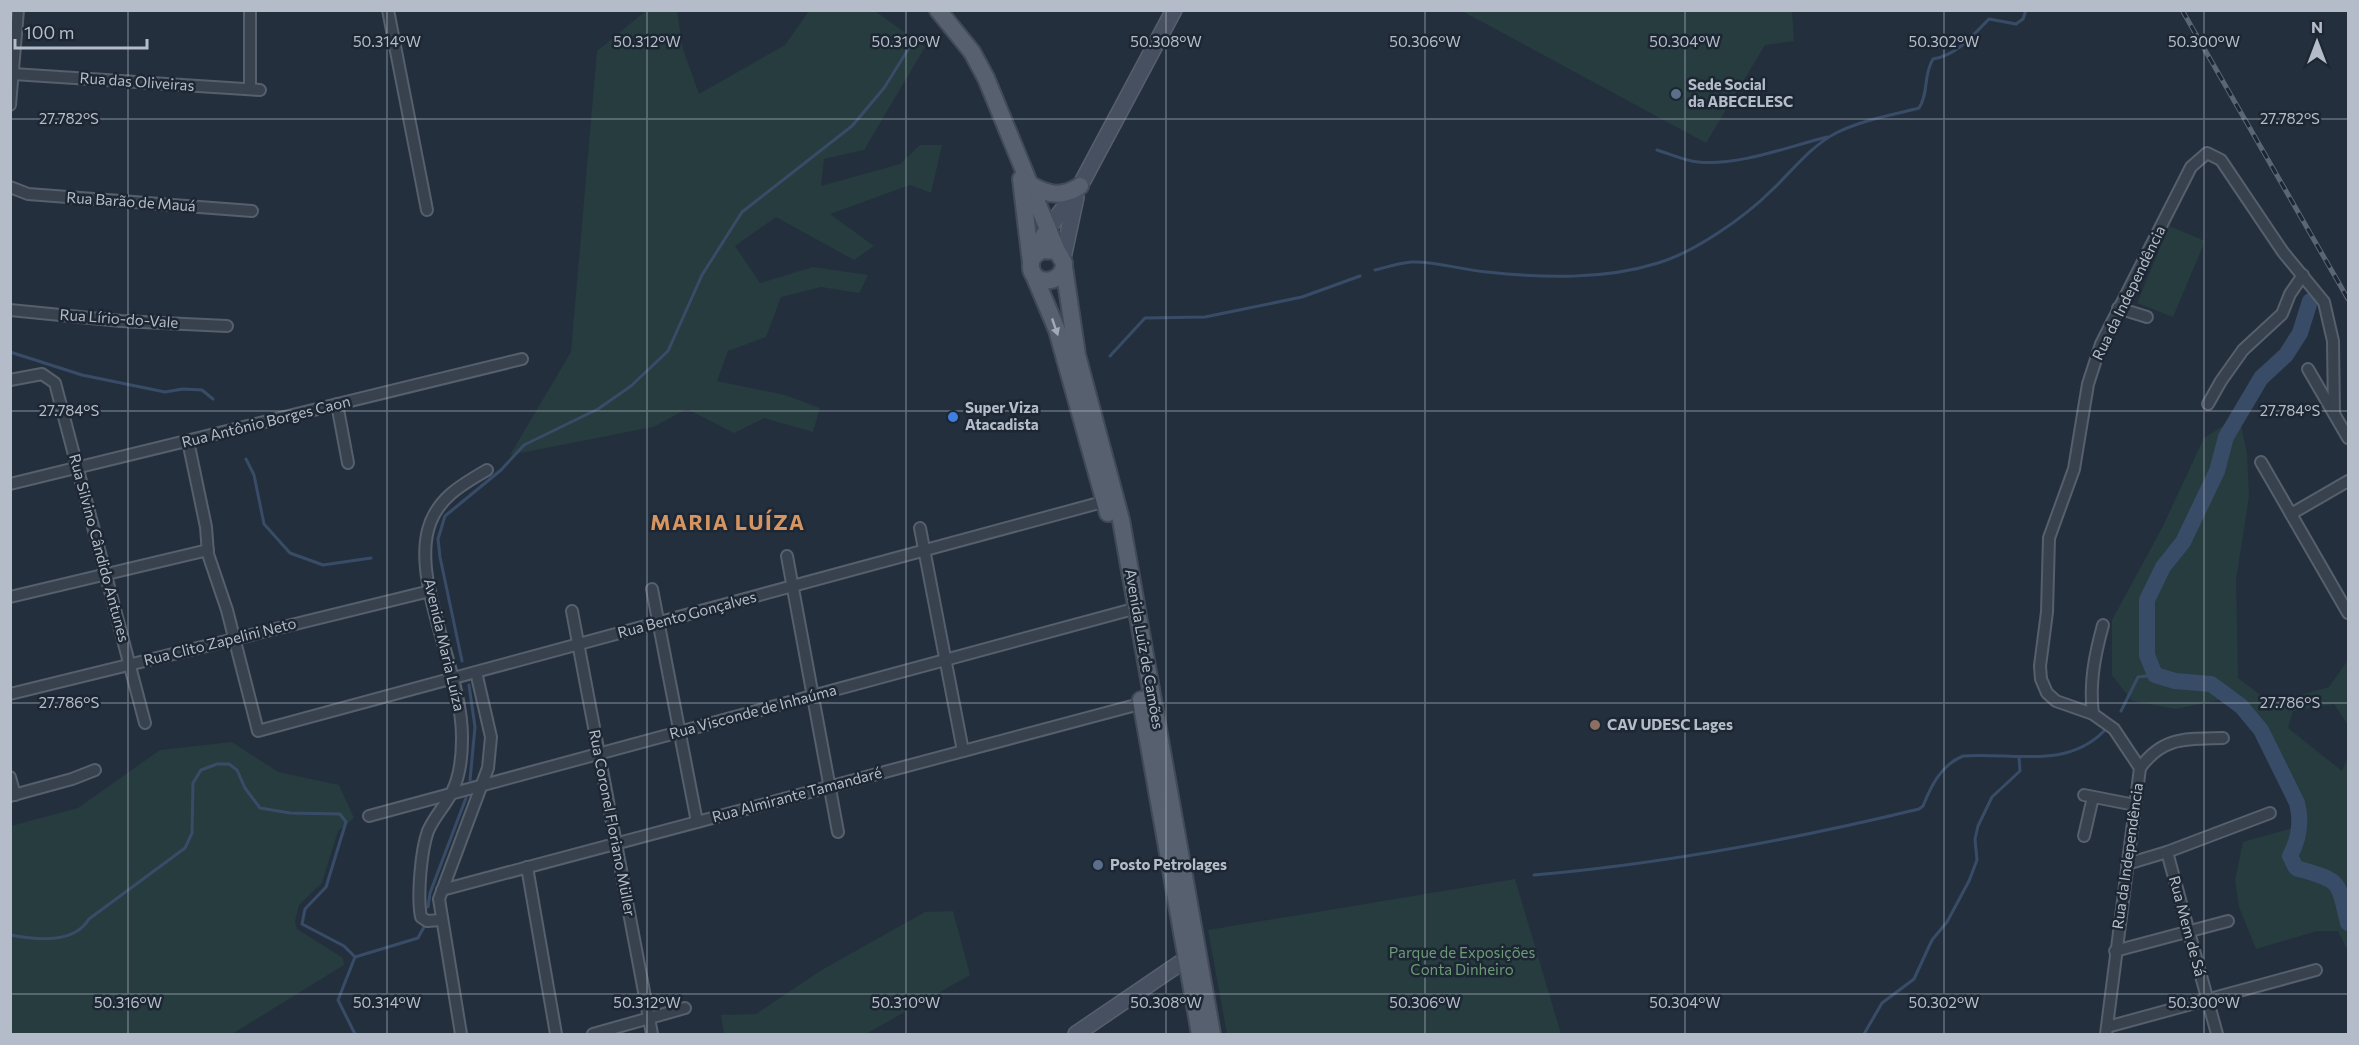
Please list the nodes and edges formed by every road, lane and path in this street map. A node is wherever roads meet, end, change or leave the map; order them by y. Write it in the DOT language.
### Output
graph roads {
  1 [pos="18,10"];
  2 [pos="250,10"];
  3 [pos="388,10"];
  4 [pos="938,10"];
  5 [pos="1174,10"];
  6 [pos="13,74"];
  7 [pos="10,105"];
  8 [pos="1018,158"];
  9 [pos="1029,184"];
  10 [pos="1080,186"];
  11 [pos="10,187"];
  12 [pos="252,210"];
  13 [pos="427,210"];
  14 [pos="1048,229"];
  15 [pos="1061,259"];
  16 [pos="1032,265"];
  17 [pos="2303,275"];
  18 [pos="2118,308"];
  19 [pos="10,310"];
  20 [pos="2147,317"];
  21 [pos="227,326"];
  22 [pos="522,359"];
  23 [pos="2308,369"];
  24 [pos="10,380"];
  25 [pos="337,404"];
  26 [pos="2208,404"];
  27 [pos="2334,413"];
  28 [pos="2349,438"];
  29 [pos="188,441"];
  30 [pos="2261,462"];
  31 [pos="348,463"];
  32 [pos="78,468"];
  33 [pos="487,470"];
  34 [pos="2349,481"];
  35 [pos="10,484"];
  36 [pos="1111,500"];
  37 [pos="2291,514"];
  38 [pos="920,528"];
  39 [pos="208,550"];
  40 [pos="924,550"];
  41 [pos="788,556"];
  42 [pos="106,574"];
  43 [pos="793,586"];
  44 [pos="652,589"];
  45 [pos="430,591"];
  46 [pos="10,597"];
  47 [pos="1131,610"];
  48 [pos="572,611"];
  49 [pos="2349,613"];
  50 [pos="658,622"];
  51 [pos="2103,625"];
  52 [pos="234,639"];
  53 [pos="578,644"];
  54 [pos="945,660"];
  55 [pos="130,664"];
  56 [pos="476,672"];
  57 [pos="454,678"];
  58 [pos="10,694"];
  59 [pos="813,696"];
  60 [pos="1147,702"];
  61 [pos="2093,714"];
  62 [pos="146,723"];
  63 [pos="679,732"];
  64 [pos="2223,738"];
  65 [pos="963,751"];
  66 [pos="599,754"];
  67 [pos="2140,768"];
  68 [pos="95,770"];
  69 [pos="10,777"];
  70 [pos="484,785"];
  71 [pos="830,787"];
  72 [pos="451,794"];
  73 [pos="13,796"];
  74 [pos="2135,805"];
  75 [pos="2270,813"];
  76 [pos="369,816"];
  77 [pos="697,822"];
  78 [pos="838,832"];
  79 [pos="2084,837"];
  80 [pos="616,844"];
  81 [pos="2167,852"];
  82 [pos="2127,864"];
  83 [pos="527,867"];
  84 [pos="442,890"];
  85 [pos="441,920"];
  86 [pos="2228,921"];
  87 [pos="2189,931"];
  88 [pos="2115,951"];
  89 [pos="1192,955"];
  90 [pos="2316,970"];
  91 [pos="2208,999"];
  92 [pos="685,1008"];
  93 [pos="649,1018"];
  94 [pos="2106,1031"];
  95 [pos="461,1035"];
  96 [pos="556,1035"];
  97 [pos="593,1035"];
  98 [pos="652,1035"];
  99 [pos="1076,1035"];
  100 [pos="1200,1035"];
  101 [pos="1212,1035"];
  102 [pos="2217,1035"];
  1 -- 6 [label="street"];
  2 -- 6 [label="street, Rua das Oliveiras"];
  3 -- 13 [label="street"];
  4 -- 8 [label="main road"];
  5 -- 10 [label="main road"];
  6 -- 7 [label="street"];
  8 -- 9 [label="main road, Avenida Luiz de Camões"];
  8 -- 16 [label="main road, Avenida Luiz de Camões"];
  9 -- 10 [label="main road"];
  9 -- 14 [label="main road, Avenida Luiz de Camões"];
  10 -- 14 [label="main road"];
  10 -- 15 [label="main road"];
  11 -- 12 [label="street, Rua Barão de Mauá"];
  14 -- 15 [label="main road, Avenida Luiz de Camões"];
  14 -- 16 [label="main road"];
  15 -- 16 [label="main road"];
  15 -- 16 [label="main road"];
  15 -- 36 [label="main road, Avenida Luiz de Camões"];
  16 -- 36 [label="main road, Avenida Luiz de Camões, one-way"];
  17 -- 18 [label="street, Rua da Independência"];
  17 -- 26 [label="street"];
  17 -- 27 [label="street"];
  18 -- 20 [label="street"];
  18 -- 61 [label="street, Rua da Independência"];
  19 -- 21 [label="street, Rua Lírio-do-Vale"];
  22 -- 25 [label="street, Rua Antônio Borges Caon"];
  23 -- 27 [label="street"];
  24 -- 32 [label="street, Rua Silvino Cândido Antunes"];
  25 -- 29 [label="street, Rua Antônio Borges Caon"];
  25 -- 31 [label="street"];
  27 -- 28 [label="street"];
  29 -- 32 [label="street, Rua Antônio Borges Caon"];
  29 -- 39 [label="street"];
  30 -- 37 [label="street"];
  32 -- 35 [label="street, Rua Antônio Borges Caon"];
  32 -- 42 [label="street, Rua Silvino Cândido Antunes"];
  33 -- 45 [label="street, Avenida Maria Luíza"];
  34 -- 37 [label="street"];
  36 -- 40 [label="street, Rua Bento Gonçalves"];
  36 -- 47 [label="main road, Avenida Luiz de Camões"];
  37 -- 49 [label="street"];
  38 -- 40 [label="street"];
  39 -- 42 [label="street"];
  39 -- 52 [label="street"];
  40 -- 43 [label="street, Rua Bento Gonçalves"];
  40 -- 54 [label="street"];
  41 -- 43 [label="street"];
  42 -- 46 [label="street"];
  42 -- 55 [label="street, Rua Silvino Cândido Antunes"];
  43 -- 50 [label="street, Rua Bento Gonçalves"];
  43 -- 59 [label="street"];
  44 -- 50 [label="street"];
  45 -- 52 [label="street, Rua Clito Zapelini Neto"];
  45 -- 57 [label="street, Avenida Maria Luíza"];
  47 -- 54 [label="street, Rua Visconde de Inhaúma"];
  47 -- 60 [label="main road, Avenida Luiz de Camões"];
  48 -- 53 [label="street, Rua Coronel Floriano Müller"];
  50 -- 53 [label="street, Rua Bento Gonçalves"];
  50 -- 63 [label="street"];
  51 -- 61 [label="street"];
  52 -- 55 [label="street, Rua Clito Zapelini Neto"];
  52 -- 57 [label="street, Rua Bento Gonçalves"];
  53 -- 56 [label="street, Rua Bento Gonçalves"];
  53 -- 66 [label="street, Rua Coronel Floriano Müller"];
  54 -- 59 [label="street, Rua Visconde de Inhaúma"];
  54 -- 65 [label="street"];
  55 -- 58 [label="street, Rua Clito Zapelini Neto"];
  55 -- 62 [label="street, Rua Silvino Cândido Antunes"];
  56 -- 57 [label="street, Rua Bento Gonçalves"];
  56 -- 70 [label="street, Avenida Maria Luíza"];
  57 -- 72 [label="street, Avenida Maria Luíza"];
  59 -- 63 [label="street, Rua Visconde de Inhaúma"];
  59 -- 71 [label="street"];
  60 -- 65 [label="street, Rua Almirante Tamandaré"];
  60 -- 89 [label="main road, Avenida Luiz de Camões"];
  61 -- 67 [label="street, Rua da Independência"];
  63 -- 66 [label="street, Rua Visconde de Inhaúma"];
  63 -- 77 [label="street"];
  64 -- 67 [label="street"];
  65 -- 71 [label="street, Rua Almirante Tamandaré"];
  66 -- 70 [label="street, Rua Visconde de Inhaúma"];
  66 -- 80 [label="street, Rua Coronel Floriano Müller"];
  67 -- 74 [label="street, Rua da Independência"];
  68 -- 73 [label="street"];
  69 -- 73 [label="street"];
  70 -- 72 [label="street, Rua Visconde de Inhaúma"];
  70 -- 84 [label="street, Avenida Maria Luíza"];
  71 -- 77 [label="street, Rua Almirante Tamandaré"];
  71 -- 78 [label="street"];
  72 -- 76 [label="street, Rua Visconde de Inhaúma"];
  72 -- 85 [label="street, Avenida Maria Luíza"];
  74 -- 79 [label="street"];
  74 -- 82 [label="street, Rua da Independência"];
  75 -- 81 [label="street"];
  77 -- 80 [label="street, Rua Almirante Tamandaré"];
  80 -- 83 [label="street, Rua Almirante Tamandaré"];
  80 -- 93 [label="street, Rua Coronel Floriano Müller"];
  81 -- 82 [label="street"];
  81 -- 87 [label="street, Rua Mem de Sá"];
  82 -- 88 [label="street, Rua da Independência"];
  83 -- 84 [label="street, Rua Almirante Tamandaré"];
  83 -- 96 [label="street"];
  84 -- 85 [label="street, Avenida Maria Luíza"];
  85 -- 95 [label="street"];
  86 -- 87 [label="street"];
  87 -- 88 [label="street"];
  87 -- 91 [label="street, Rua Mem de Sá"];
  88 -- 94 [label="street, Rua da Independência"];
  89 -- 99 [label="main road"];
  89 -- 100 [label="main road, Avenida Luiz de Camões"];
  89 -- 101 [label="main road, Avenida Luiz de Camões"];
  90 -- 91 [label="street"];
  91 -- 94 [label="street"];
  91 -- 102 [label="street, Rua Mem de Sá"];
  92 -- 93 [label="street"];
  93 -- 97 [label="street"];
  93 -- 98 [label="street, Rua Coronel Floriano Müller"];
}
